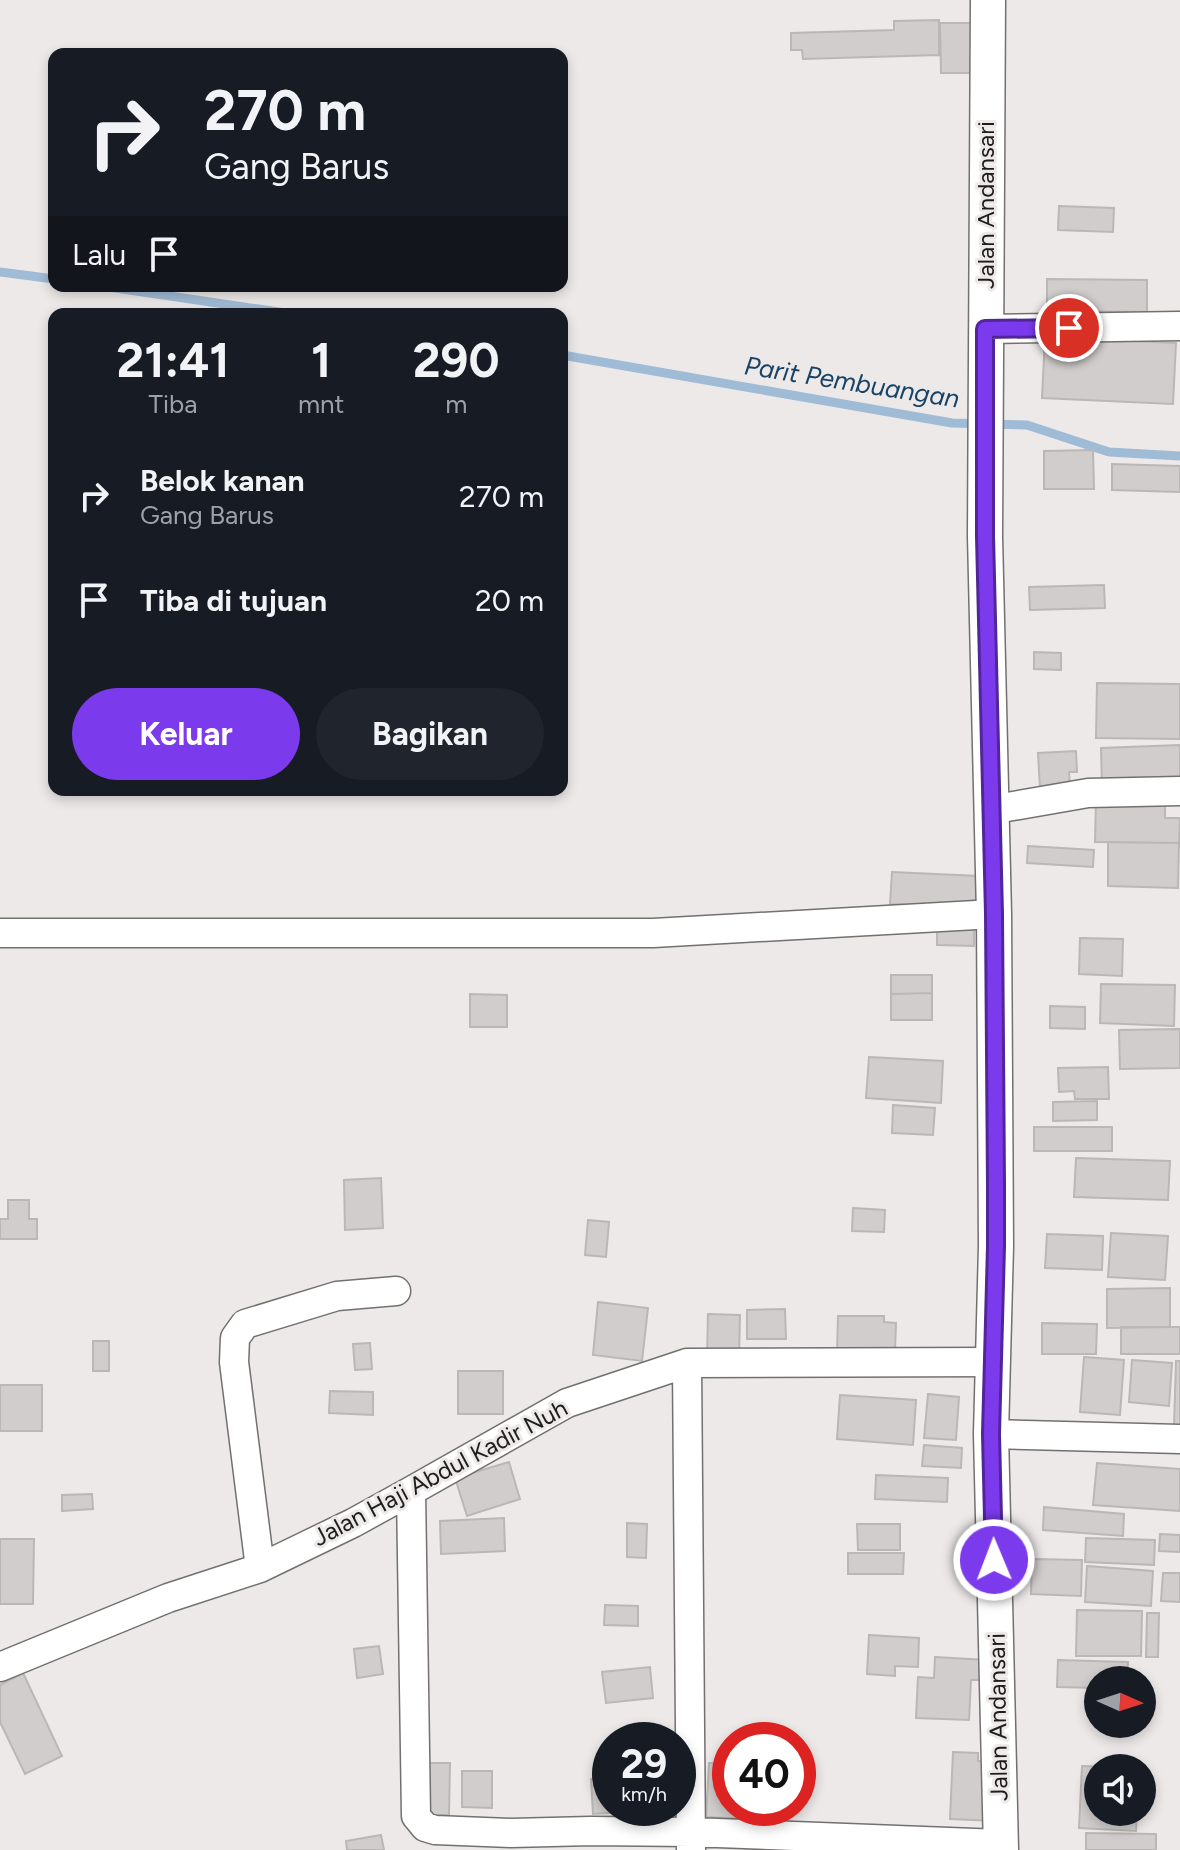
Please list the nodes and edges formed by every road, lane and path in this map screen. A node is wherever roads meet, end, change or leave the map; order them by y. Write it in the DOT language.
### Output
graph roads {
  1 [pos="988,0"];
  2 [pos="1180,326"];
  3 [pos="985,329"];
  4 [pos="1180,791"];
  5 [pos="990,810"];
  6 [pos="994,914"];
  7 [pos="0,933"];
  8 [pos="396,1291"];
  9 [pos="993,1362"];
  10 [pos="687,1363"];
  11 [pos="991,1434"];
  12 [pos="1180,1439"];
  13 [pos="411,1491"];
  14 [pos="260,1568"];
  15 [pos="0,1667"];
  16 [pos="691,1841"];
  17 [pos="1001,1847"];
  1 -- 3 [label="street, Jalan Andansari"];
  2 -- 3 [label="street"];
  3 -- 5 [label="street, Jalan Andansari"];
  4 -- 5 [label="street"];
  5 -- 6 [label="street, Jalan Andansari"];
  6 -- 7 [label="street"];
  6 -- 9 [label="street, Jalan Andansari"];
  8 -- 14 [label="street"];
  9 -- 10 [label="street, Jalan Haji Abdul Kadir Nuh"];
  9 -- 11 [label="street, Jalan Andansari"];
  10 -- 13 [label="street, Jalan Haji Abdul Kadir Nuh"];
  10 -- 16 [label="street"];
  11 -- 12 [label="street"];
  11 -- 17 [label="street, Jalan Andansari"];
  13 -- 14 [label="street, Jalan Haji Abdul Kadir Nuh"];
  13 -- 16 [label="street"];
  14 -- 15 [label="street, Jalan Haji Abdul Kadir Nuh"];
  16 -- 17 [label="street"];
}
